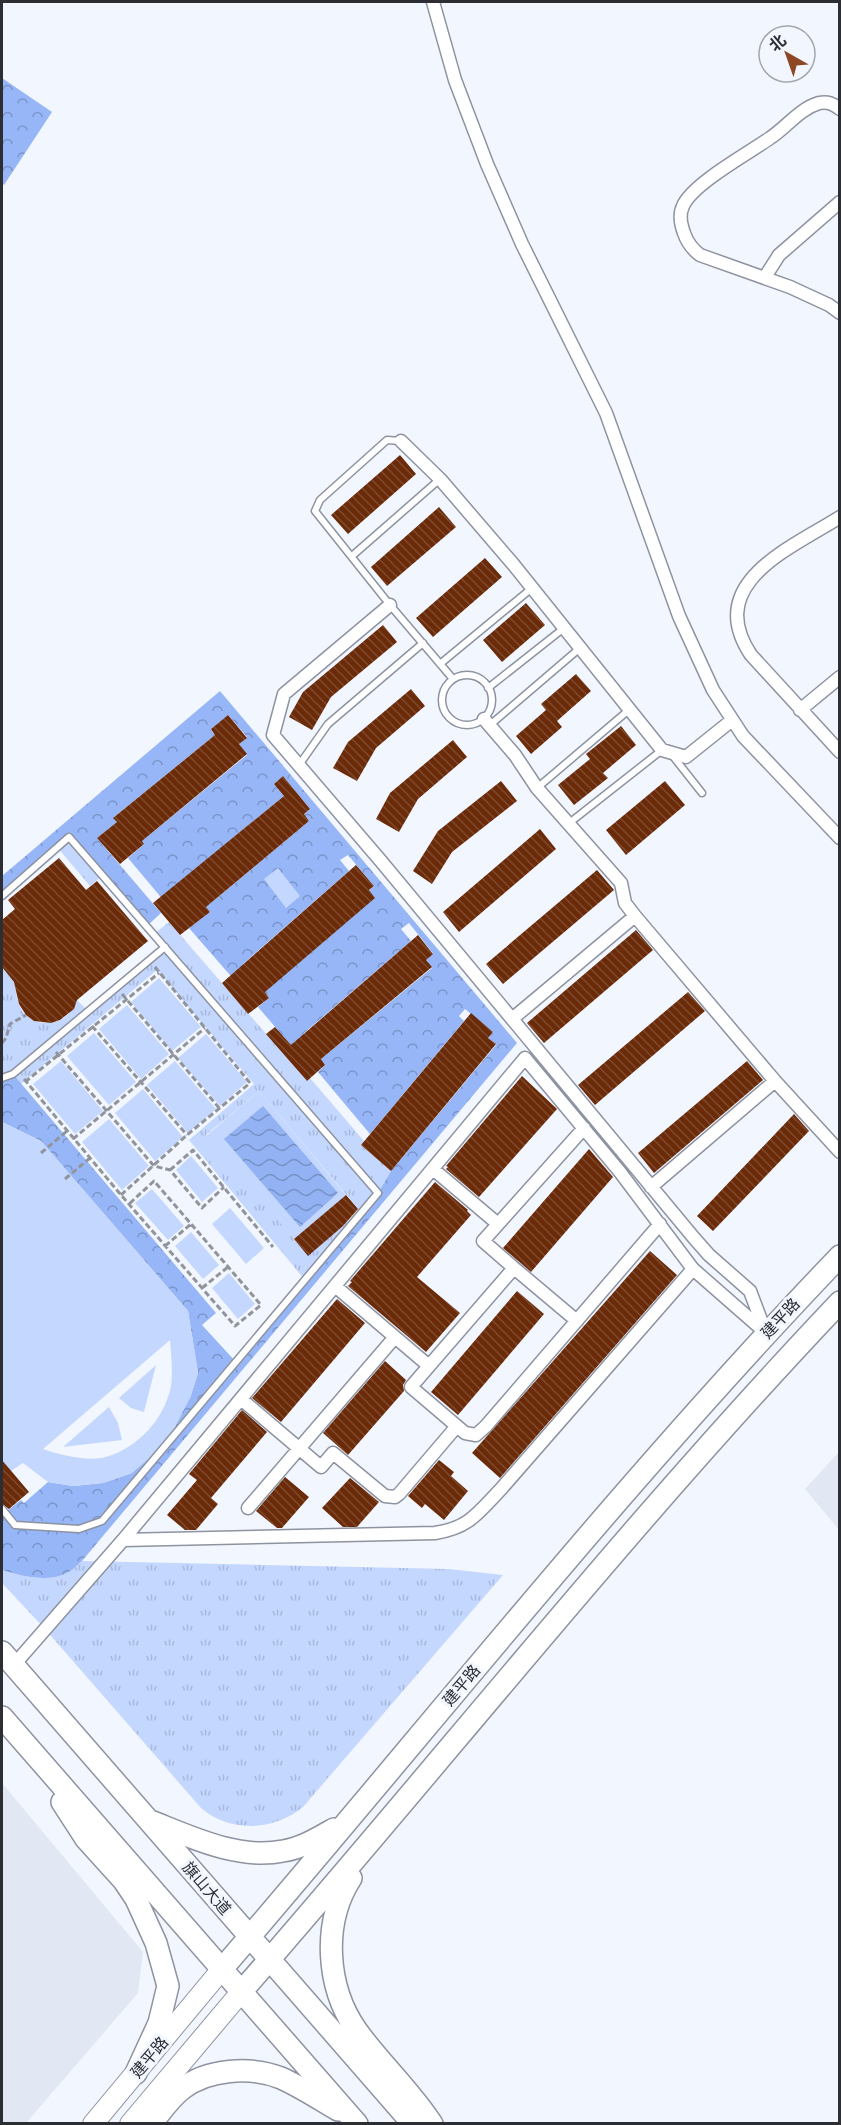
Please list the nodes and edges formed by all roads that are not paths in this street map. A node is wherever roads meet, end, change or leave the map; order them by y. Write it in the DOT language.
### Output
graph roads {
  1 [pos="433,2"];
  2 [pos="840,109"];
  3 [pos="840,202"];
  4 [pos="765,277"];
  5 [pos="840,313"];
  6 [pos="400,441"];
  7 [pos="440,479"];
  8 [pos="840,517"];
  9 [pos="352,556"];
  10 [pos="532,588"];
  11 [pos="390,605"];
  12 [pos="565,628"];
  13 [pos="423,643"];
  14 [pos="580,647"];
  15 [pos="440,664"];
  16 [pos="840,677"];
  17 [pos="453,679"];
  18 [pos="488,688"];
  19 [pos="630,708"];
  20 [pos="800,710"];
  21 [pos="731,721"];
  22 [pos="487,722"];
  23 [pos="666,751"];
  24 [pos="840,752"];
  25 [pos="299,765"];
  26 [pos="537,788"];
  27 [pos="702,793"];
  28 [pos="568,824"];
  29 [pos="840,838"];
  30 [pos="2,896"];
  31 [pos="635,916"];
  32 [pos="165,947"];
  33 [pos="512,1019"];
  34 [pos="2,1078"];
  35 [pos="775,1081"];
  36 [pos="584,1128"];
  37 [pos="840,1152"];
  38 [pos="433,1168"];
  39 [pos="651,1187"];
  40 [pos="498,1224"];
  41 [pos="660,1224"];
  42 [pos="840,1256"];
  43 [pos="513,1268"];
  44 [pos="693,1269"];
  45 [pos="335,1286"];
  46 [pos="840,1302"];
  47 [pos="577,1321"];
  48 [pos="766,1333"];
  49 [pos="395,1337"];
  50 [pos="429,1366"];
  51 [pos="241,1399"];
  52 [pos="457,1426"];
  53 [pos="299,1449"];
  54 [pos="248,1508"];
  55 [pos="2,1509"];
  56 [pos="123,1540"];
  57 [pos="7,1659"];
  58 [pos="2,1717"];
  59 [pos="16,1734"];
  60 [pos="150,1821"];
  61 [pos="347,1821"];
  62 [pos="382,1828"];
  63 [pos="250,1937"];
  64 [pos="270,1959"];
  65 [pos="222,1969"];
  66 [pos="242,1991"];
  67 [pos="136,2073"];
  68 [pos="356,2122"];
  69 [pos="93,2124"];
  70 [pos="130,2124"];
  71 [pos="151,2124"];
  72 [pos="413,2124"];
  73 [pos="432,2124"];
  1 -- 21 [label="street"];
  2 -- 4 [label="street"];
  3 -- 4 [label="street"];
  4 -- 5 [label="street"];
  6 -- 7 [label="street"];
  6 -- 9 [label="lane"];
  7 -- 9 [label="lane"];
  7 -- 10 [label="street"];
  8 -- 20 [label="street"];
  9 -- 11 [label="lane"];
  10 -- 12 [label="street"];
  10 -- 15 [label="lane"];
  11 -- 13 [label="lane"];
  11 -- 25 [label="street"];
  12 -- 14 [label="street"];
  12 -- 18 [label="lane"];
  13 -- 15 [label="lane"];
  13 -- 25 [label="lane"];
  14 -- 19 [label="street"];
  14 -- 22 [label="lane"];
  15 -- 17 [label="lane"];
  16 -- 20 [label="street"];
  17 -- 18 [label="lane"];
  17 -- 22 [label="lane"];
  18 -- 22 [label="lane"];
  19 -- 23 [label="street"];
  19 -- 26 [label="lane"];
  20 -- 24 [label="street"];
  21 -- 23 [label="street"];
  21 -- 29 [label="street"];
  22 -- 26 [label="street"];
  23 -- 27 [label="lane"];
  23 -- 28 [label="lane"];
  25 -- 33 [label="street"];
  26 -- 28 [label="street"];
  28 -- 31 [label="street"];
  30 -- 32 [label="lane"];
  31 -- 33 [label="street"];
  31 -- 35 [label="street"];
  32 -- 34 [label="lane"];
  32 -- 55 [label="lane"];
  33 -- 39 [label="street"];
  35 -- 37 [label="street"];
  35 -- 39 [label="street"];
  36 -- 38 [label="street"];
  36 -- 40 [label="street"];
  36 -- 41 [label="street"];
  38 -- 40 [label="street"];
  38 -- 45 [label="street"];
  39 -- 48 [label="street"];
  40 -- 43 [label="street"];
  41 -- 44 [label="street"];
  41 -- 47 [label="street"];
  42 -- 48 [label="highway, 建平路"];
  43 -- 47 [label="street"];
  43 -- 50 [label="street"];
  44 -- 48 [label="street"];
  44 -- 56 [label="street"];
  45 -- 49 [label="street"];
  45 -- 51 [label="street"];
  46 -- 62 [label="highway, 建平路"];
  47 -- 52 [label="street"];
  48 -- 61 [label="highway, 建平路"];
  49 -- 50 [label="street"];
  49 -- 53 [label="street"];
  50 -- 52 [label="street"];
  51 -- 53 [label="street"];
  51 -- 56 [label="street"];
  52 -- 53 [label="street"];
  53 -- 54 [label="street"];
  56 -- 57 [label="street"];
  57 -- 60 [label="highway, 旗山大道"];
  58 -- 59 [label="highway"];
  59 -- 65 [label="highway"];
  59 -- 67 [label="highway"];
  60 -- 61 [label="highway"];
  60 -- 63 [label="highway, 旗山大道"];
  61 -- 63 [label="highway, 建平路"];
  62 -- 64 [label="highway, 建平路"];
  62 -- 73 [label="highway"];
  63 -- 64 [label="highway, 旗山大道"];
  63 -- 65 [label="highway, 建平路"];
  64 -- 66 [label="highway, 建平路"];
  64 -- 72 [label="highway, 旗山大道"];
  65 -- 66 [label="highway"];
  65 -- 67 [label="main road, 建平路"];
  66 -- 68 [label="highway"];
  66 -- 70 [label="main road, 建平路"];
  67 -- 69 [label="main road, 建平路"];
  68 -- 71 [label="highway"];
}
